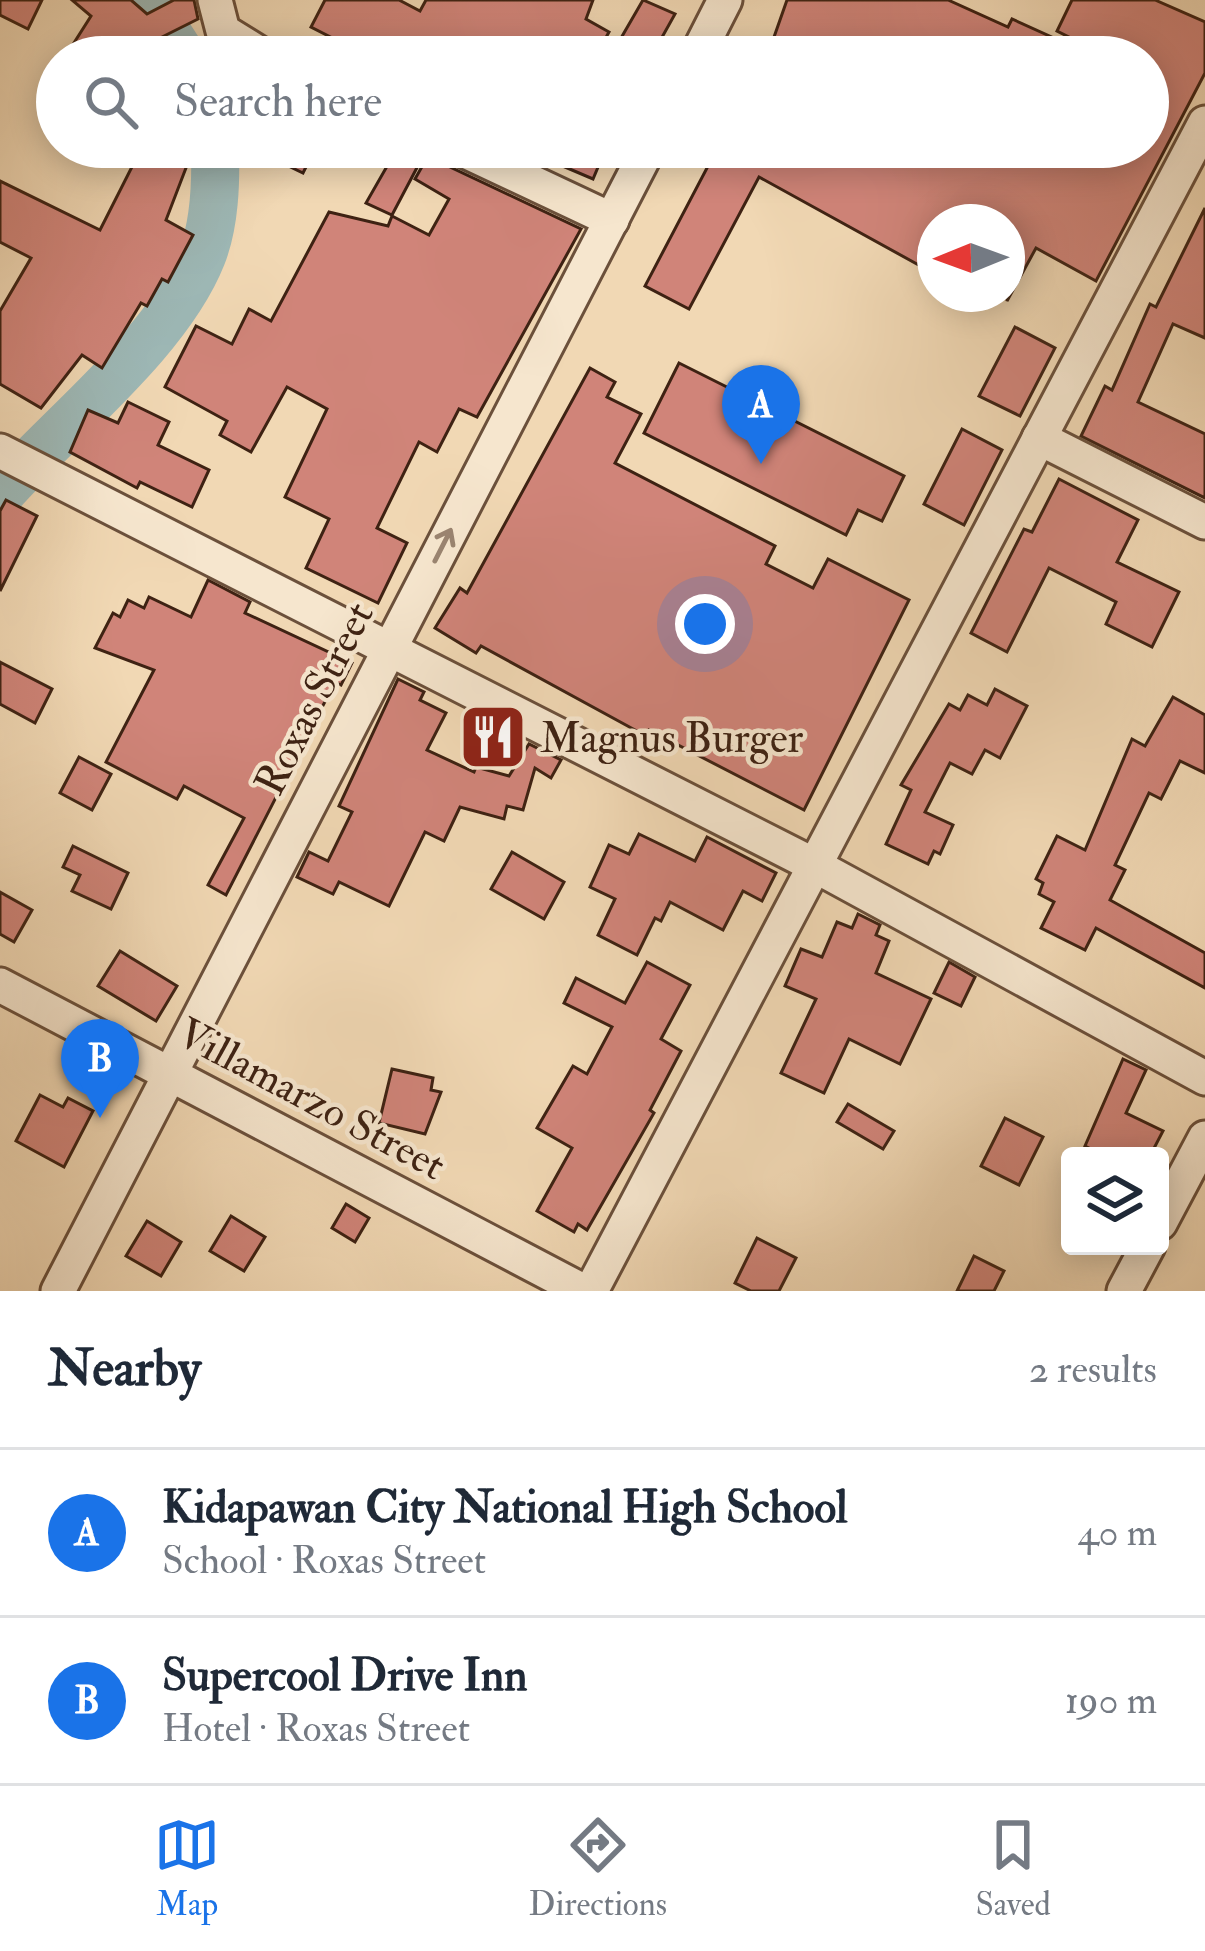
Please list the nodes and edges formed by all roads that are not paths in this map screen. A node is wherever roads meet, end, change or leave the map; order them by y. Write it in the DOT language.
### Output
graph roads {
  1 [pos="214,0"];
  2 [pos="725,0"];
  3 [pos="231,36"];
  4 [pos="707,36"];
  5 [pos="1205,123"];
  6 [pos="502,168"];
  7 [pos="639,168"];
  8 [pos="612,220"];
  9 [pos="1039,438"];
  10 [pos="0,451"];
  11 [pos="1205,522"];
  12 [pos="389,649"];
  13 [pos="814,865"];
  14 [pos="0,985"];
  15 [pos="169,1073"];
  16 [pos="1205,1078"];
  17 [pos="1205,1138"];
  18 [pos="1169,1206"];
  19 [pos="1143,1255"];
  20 [pos="58,1291"];
  21 [pos="587,1291"];
  22 [pos="1124,1291"];
  1 -- 3 [label="street"];
  2 -- 4 [label="street"];
  5 -- 9 [label="street"];
  6 -- 8 [label="street"];
  7 -- 8 [label="street, Roxas Street"];
  12 -- 8 [label="street, Roxas Street, one-way"];
  9 -- 11 [label="street"];
  9 -- 13 [label="street"];
  10 -- 12 [label="street"];
  12 -- 13 [label="street"];
  12 -- 15 [label="street, Roxas Street"];
  13 -- 16 [label="street"];
  13 -- 21 [label="street"];
  14 -- 15 [label="street, Villamarzo Street"];
  15 -- 20 [label="street, Roxas Street"];
  15 -- 21 [label="street, Villamarzo Street"];
  17 -- 18 [label="street"];
  19 -- 22 [label="street"];
}
